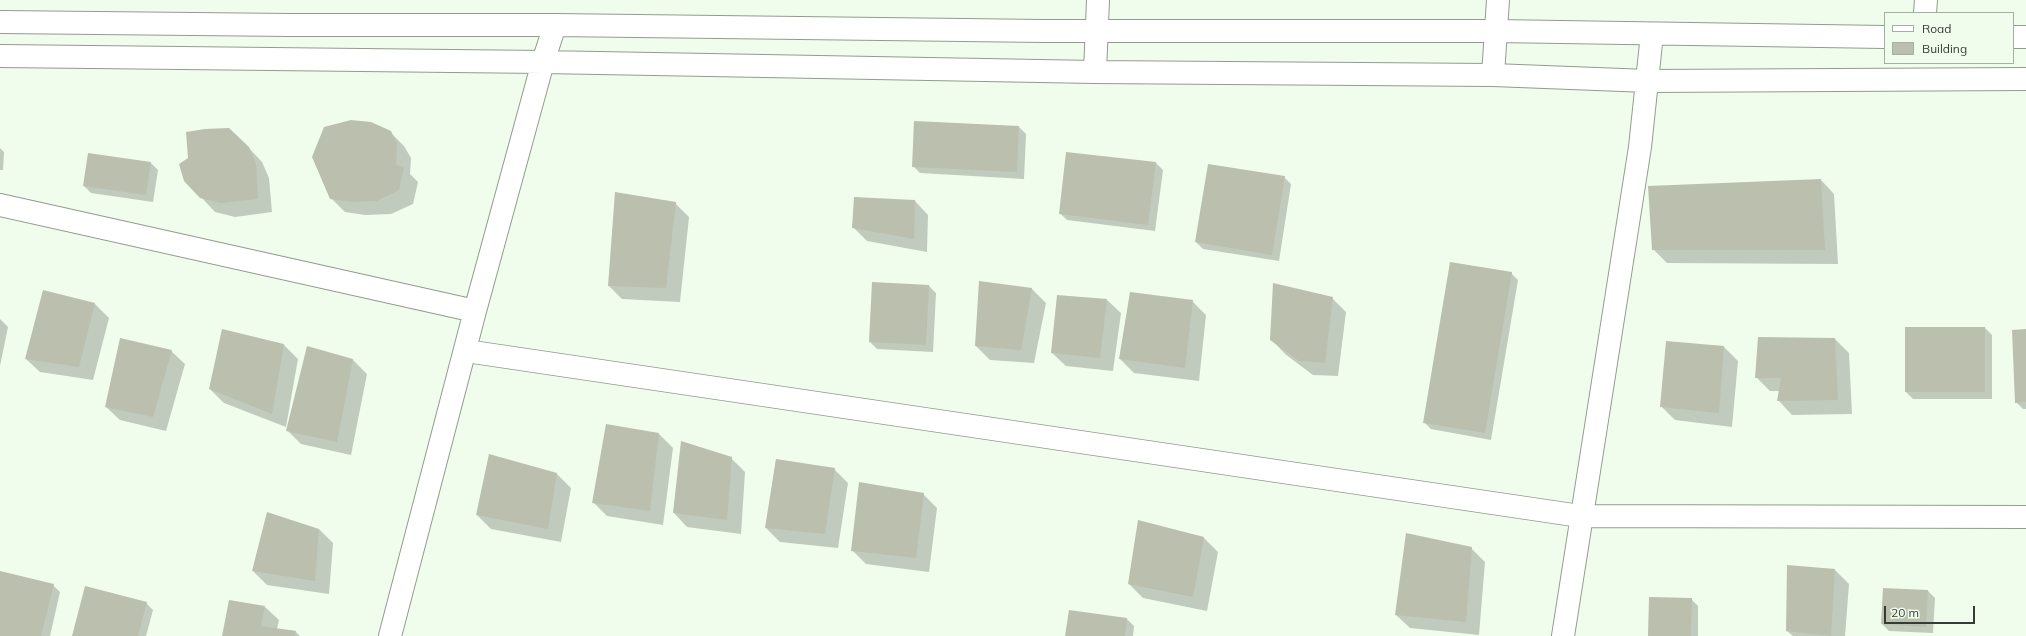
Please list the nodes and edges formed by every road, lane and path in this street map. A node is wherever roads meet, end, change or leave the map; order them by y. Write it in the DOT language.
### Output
graph roads {
  1 [pos="1098,0"];
  2 [pos="1498,0"];
  3 [pos="1926,0"];
  4 [pos="1925,12"];
  5 [pos="0,22"];
  6 [pos="556,25"];
  7 [pos="1095,30"];
  8 [pos="1496,31"];
  9 [pos="1652,34"];
  10 [pos="1884,37"];
  11 [pos="2014,37"];
  12 [pos="2026,37"];
  13 [pos="0,56"];
  14 [pos="543,62"];
  15 [pos="1923,71"];
  16 [pos="1095,72"];
  17 [pos="1493,75"];
  18 [pos="2026,79"];
  19 [pos="1648,81"];
  20 [pos="0,205"];
  21 [pos="475,311"];
  22 [pos="466,351"];
  23 [pos="1580,516"];
  24 [pos="2026,517"];
  25 [pos="390,636"];
  26 [pos="1562,636"];
  1 -- 7 [label="street"];
  2 -- 8 [label="street"];
  3 -- 4 [label="street"];
  5 -- 6 [label="street"];
  6 -- 7 [label="street"];
  6 -- 14 [label="street"];
  7 -- 8 [label="street"];
  7 -- 16 [label="street"];
  8 -- 9 [label="street"];
  8 -- 17 [label="street"];
  9 -- 10 [label="street"];
  9 -- 19 [label="street"];
  11 -- 12 [label="street"];
  13 -- 14 [label="street"];
  14 -- 16 [label="street"];
  14 -- 21 [label="street"];
  15 -- 18 [label="street"];
  15 -- 19 [label="street"];
  16 -- 17 [label="street"];
  17 -- 19 [label="street"];
  19 -- 23 [label="street"];
  20 -- 21 [label="street"];
  21 -- 22 [label="street"];
  22 -- 23 [label="street"];
  22 -- 25 [label="street"];
  23 -- 24 [label="street"];
  23 -- 26 [label="street"];
}
